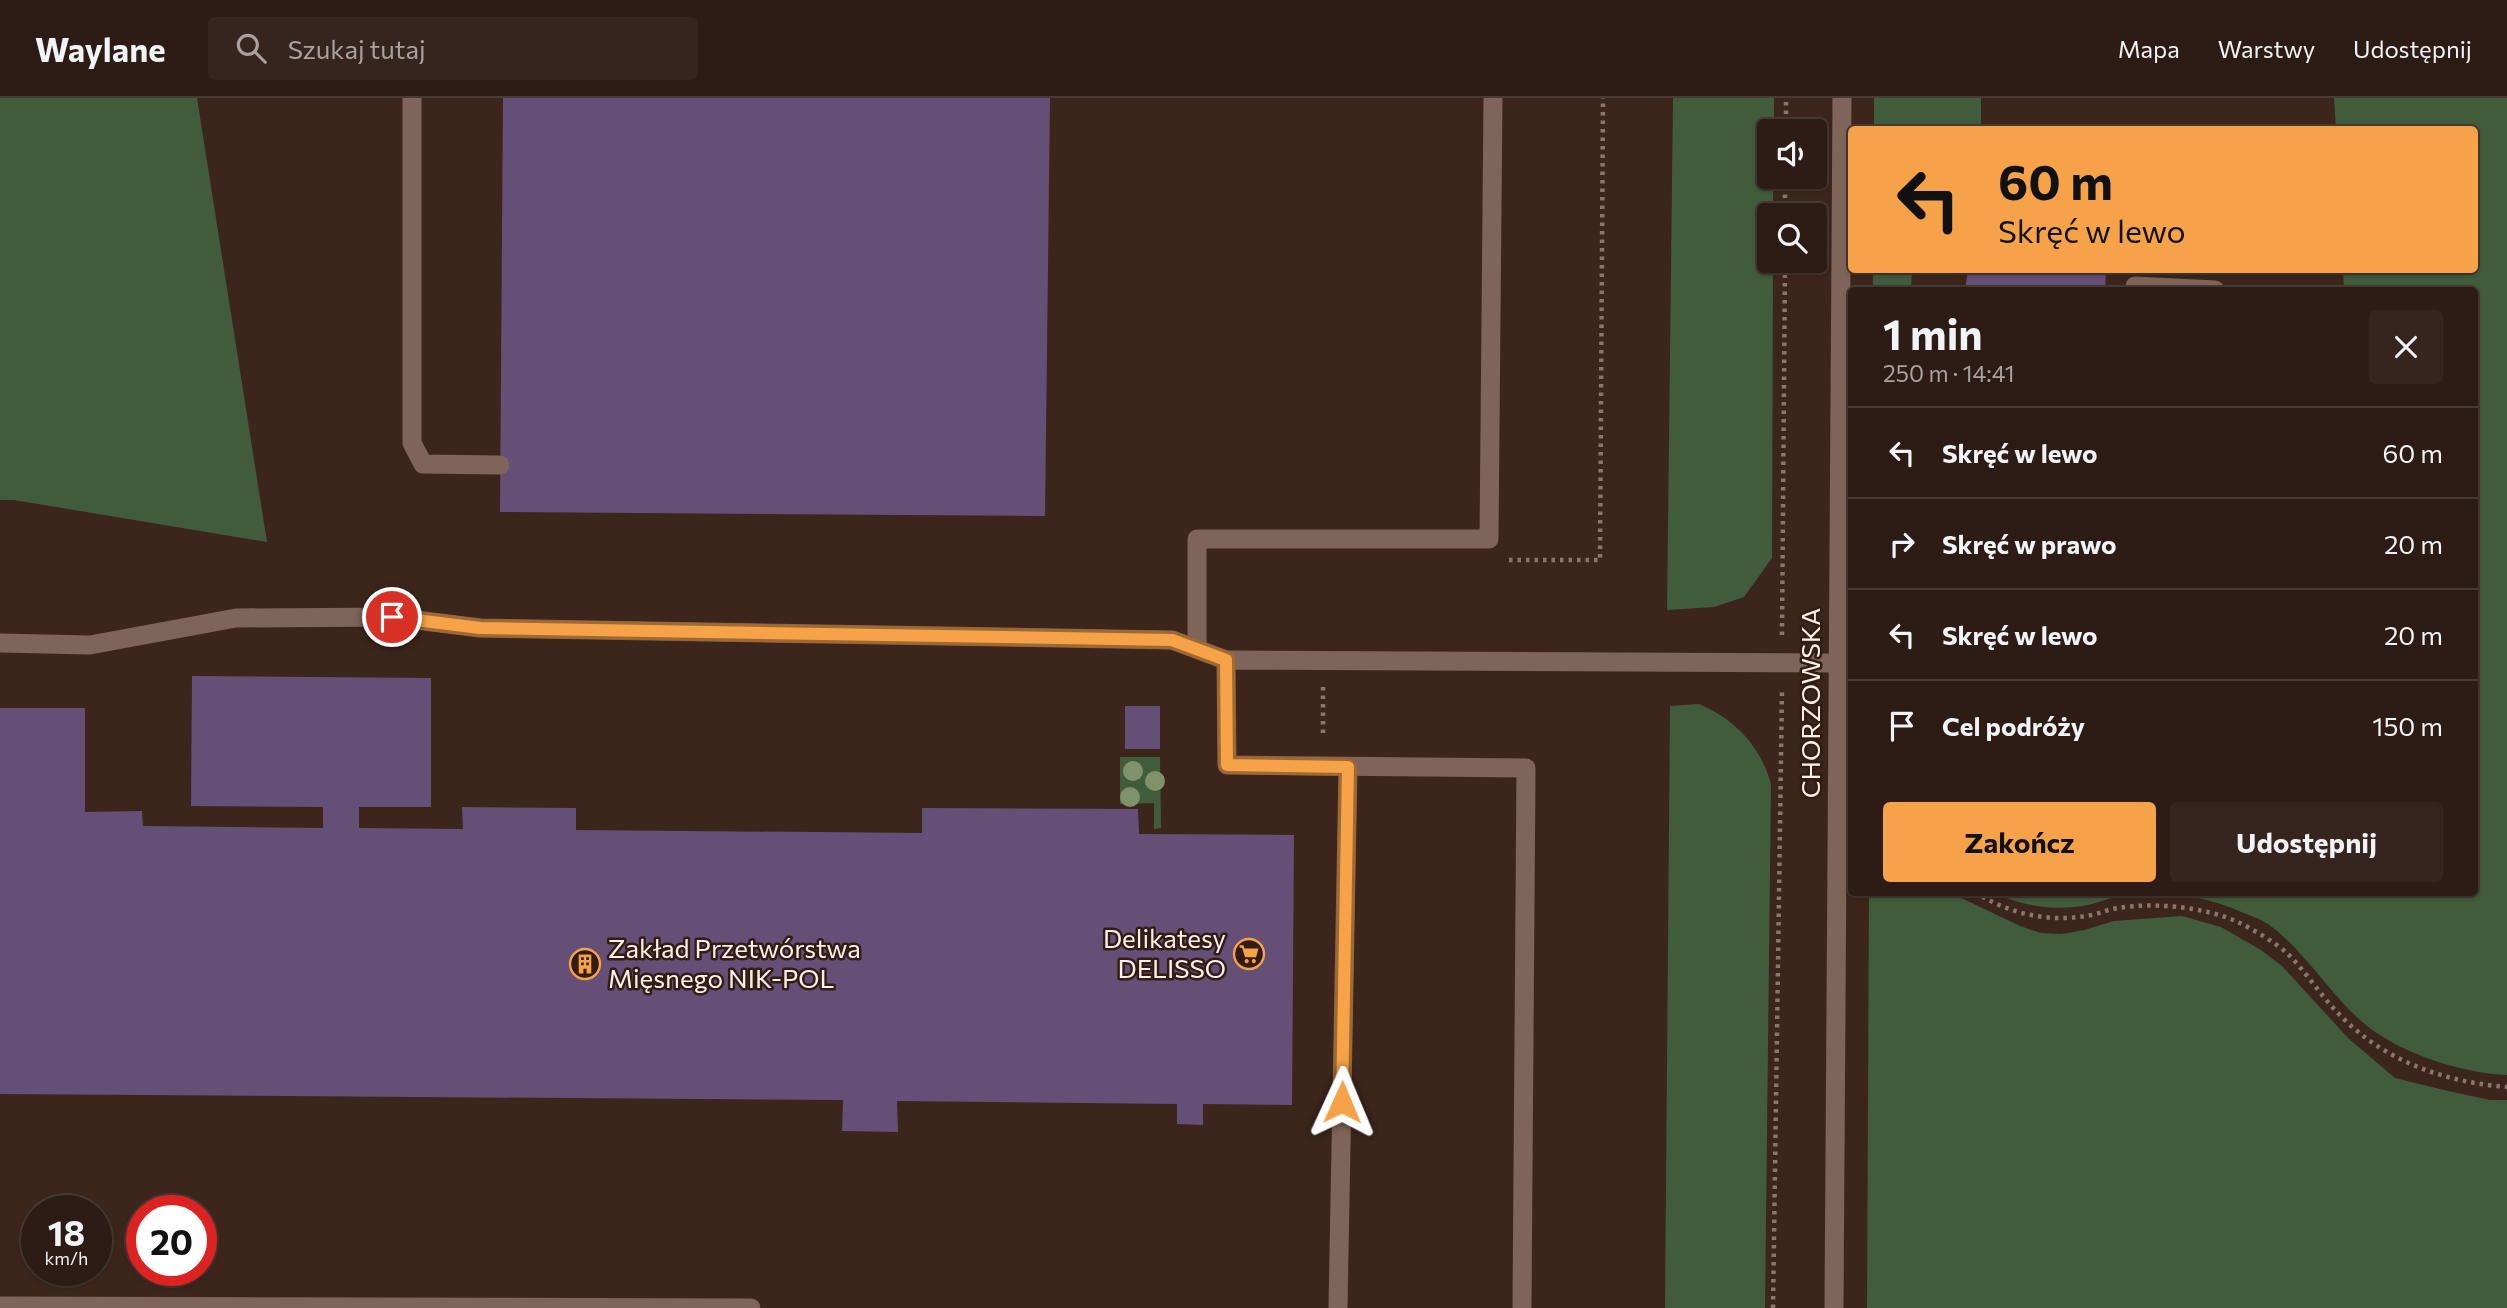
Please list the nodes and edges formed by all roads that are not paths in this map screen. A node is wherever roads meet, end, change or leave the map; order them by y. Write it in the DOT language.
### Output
graph roads {
  1 [pos="412,98"];
  2 [pos="1493,98"];
  3 [pos="1842,98"];
  4 [pos="2135,286"];
  5 [pos="2155,287"];
  6 [pos="500,465"];
  7 [pos="1845,495"];
  8 [pos="0,643"];
  9 [pos="1197,648"];
  10 [pos="1226,660"];
  11 [pos="1838,663"];
  12 [pos="1348,767"];
  13 [pos="0,1306"];
  14 [pos="751,1308"];
  15 [pos="1338,1308"];
  16 [pos="1522,1308"];
  17 [pos="1834,1308"];
  1 -- 6 [label="street"];
  2 -- 9 [label="street"];
  3 -- 7 [label="street, CHORZOWSKA"];
  4 -- 5 [label="street"];
  7 -- 11 [label="street, CHORZOWSKA"];
  8 -- 9 [label="street"];
  9 -- 10 [label="street"];
  10 -- 11 [label="street"];
  10 -- 12 [label="street"];
  11 -- 17 [label="street, CHORZOWSKA"];
  12 -- 15 [label="street"];
  12 -- 16 [label="street"];
  13 -- 14 [label="street"];
}
